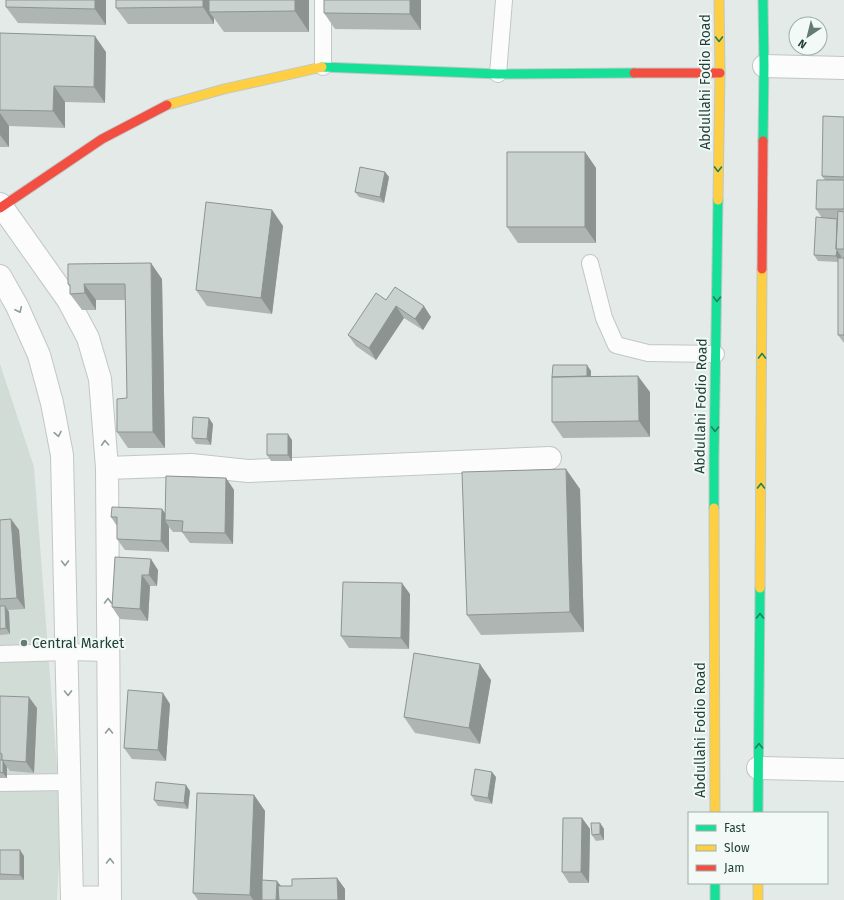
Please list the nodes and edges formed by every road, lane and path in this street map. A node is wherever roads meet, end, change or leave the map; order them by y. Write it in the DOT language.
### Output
graph roads {
  1 [pos="323,0"];
  2 [pos="504,0"];
  3 [pos="719,0"];
  4 [pos="763,0"];
  5 [pos="764,66"];
  6 [pos="323,67"];
  7 [pos="844,68"];
  8 [pos="720,73"];
  9 [pos="498,74"];
  10 [pos="1,206"];
  11 [pos="590,263"];
  12 [pos="0,276"];
  13 [pos="716,354"];
  14 [pos="550,458"];
  15 [pos="107,468"];
  16 [pos="67,652"];
  17 [pos="108,653"];
  18 [pos="0,654"];
  19 [pos="758,768"];
  20 [pos="844,770"];
  21 [pos="70,782"];
  22 [pos="0,783"];
  23 [pos="714,812"];
  24 [pos="758,812"];
  25 [pos="715,884"];
  26 [pos="758,884"];
  27 [pos="110,898"];
  28 [pos="72,899"];
  29 [pos="715,900"];
  30 [pos="758,900"];
  1 -- 6 [label="lane"];
  2 -- 9 [label="lane"];
  3 -- 8 [label="main road, Abdullahi Fodio Road, one-way"];
  4 -- 5 [label="main road"];
  5 -- 7 [label="street"];
  19 -- 5 [label="main road, one-way"];
  6 -- 9 [label="main road"];
  6 -- 10 [label="main road"];
  8 -- 9 [label="main road"];
  8 -- 13 [label="main road, Abdullahi Fodio Road, one-way"];
  15 -- 10 [label="street, one-way"];
  11 -- 13 [label="lane"];
  12 -- 16 [label="street, one-way"];
  13 -- 23 [label="main road, Abdullahi Fodio Road, one-way"];
  14 -- 15 [label="street"];
  17 -- 15 [label="street, one-way"];
  16 -- 17 [label="lane"];
  16 -- 18 [label="lane"];
  16 -- 21 [label="street, one-way"];
  27 -- 17 [label="street, one-way"];
  19 -- 20 [label="street"];
  19 -- 24 [label="main road"];
  21 -- 22 [label="lane"];
  21 -- 28 [label="street"];
  25 -- 29 [label="main road"];
  26 -- 30 [label="main road"];
  27 -- 28 [label="street"];
}
